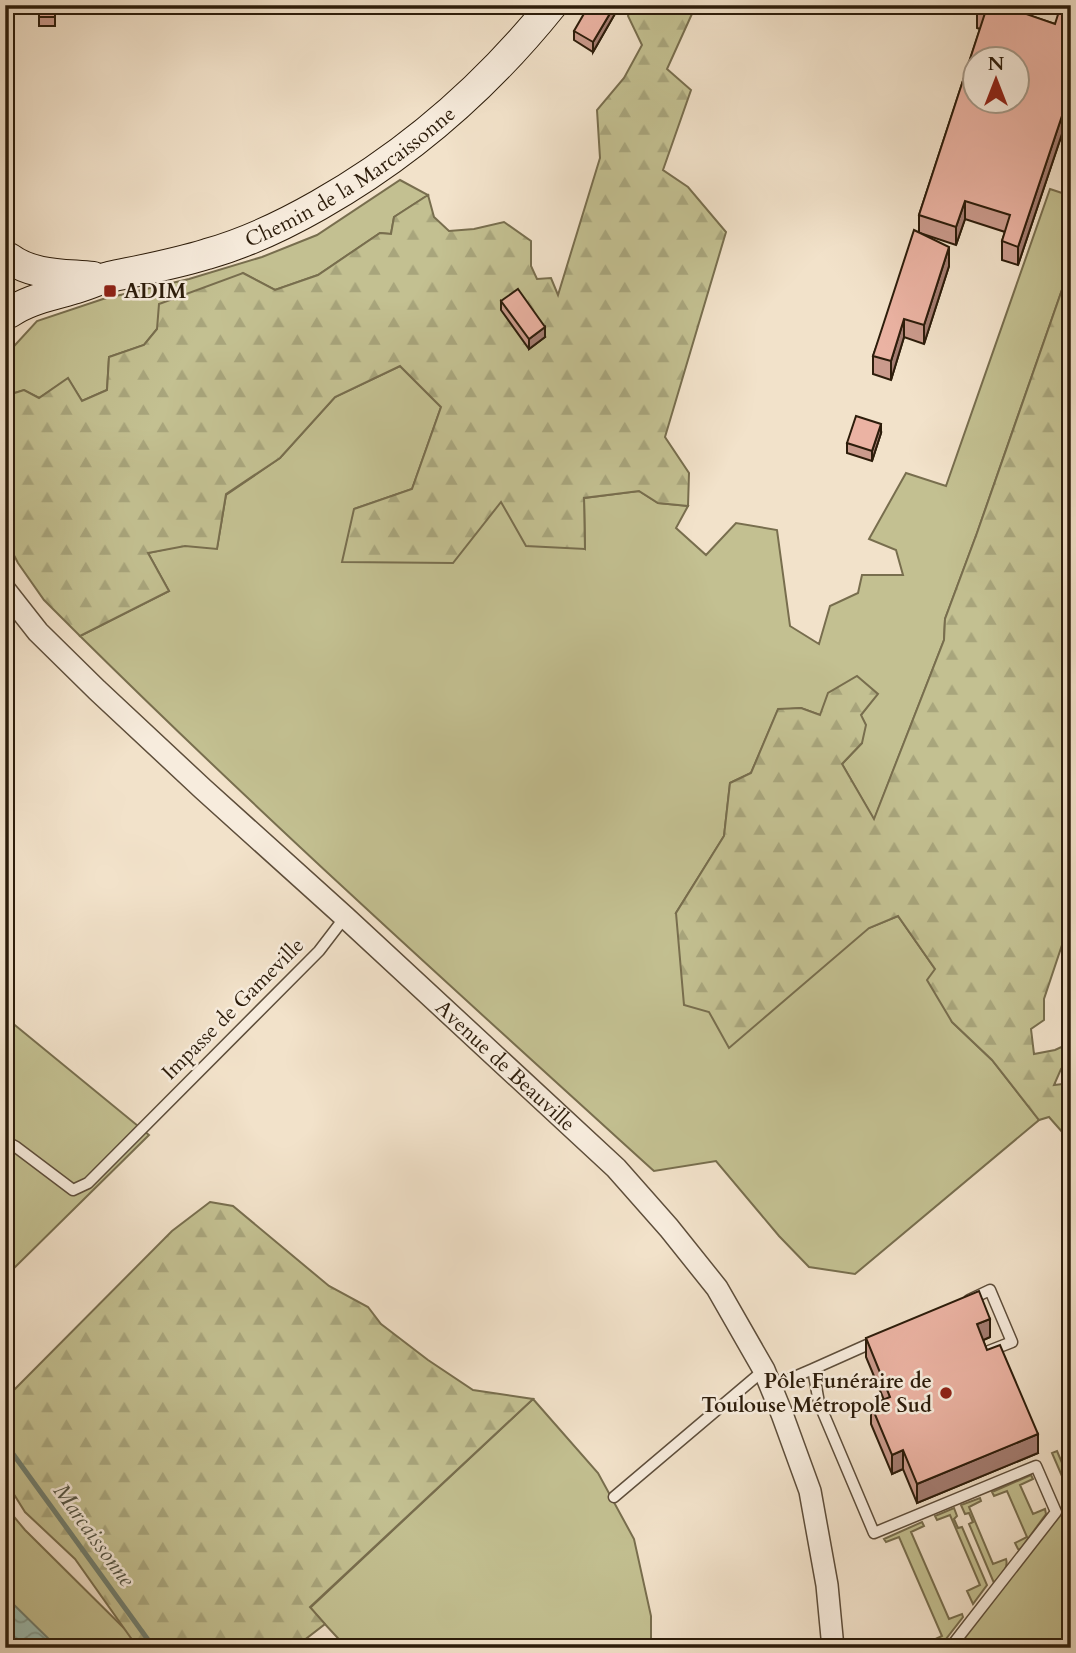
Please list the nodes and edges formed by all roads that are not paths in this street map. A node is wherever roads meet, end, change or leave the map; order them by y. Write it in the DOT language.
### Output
graph roads {
  1 [pos="552,5"];
  2 [pos="7,255"];
  3 [pos="106,278"];
  4 [pos="7,316"];
  5 [pos="5,590"];
  6 [pos="345,917"];
  7 [pos="5,1141"];
  8 [pos="965,1302"];
  9 [pos="889,1335"];
  10 [pos="989,1351"];
  11 [pos="813,1368"];
  12 [pos="767,1378"];
  13 [pos="614,1497"];
  14 [pos="833,1648"];
  15 [pos="950,1648"];
  1 -- 3 [label="main road, Chemin de la Marcaissonne"];
  2 -- 3 [label="main road, Chemin de la Marcaissonne"];
  2 -- 4 [label="main road"];
  3 -- 4 [label="main road, Chemin de la Marcaissonne"];
  5 -- 6 [label="street, Avenue de Beauville"];
  6 -- 7 [label="lane, Impasse de Gameville"];
  6 -- 12 [label="street, Avenue de Beauville"];
  8 -- 10 [label="lane"];
  9 -- 11 [label="lane"];
  11 -- 12 [label="lane"];
  11 -- 15 [label="lane"];
  12 -- 13 [label="lane"];
  12 -- 14 [label="street, Avenue de Beauville"];
}
